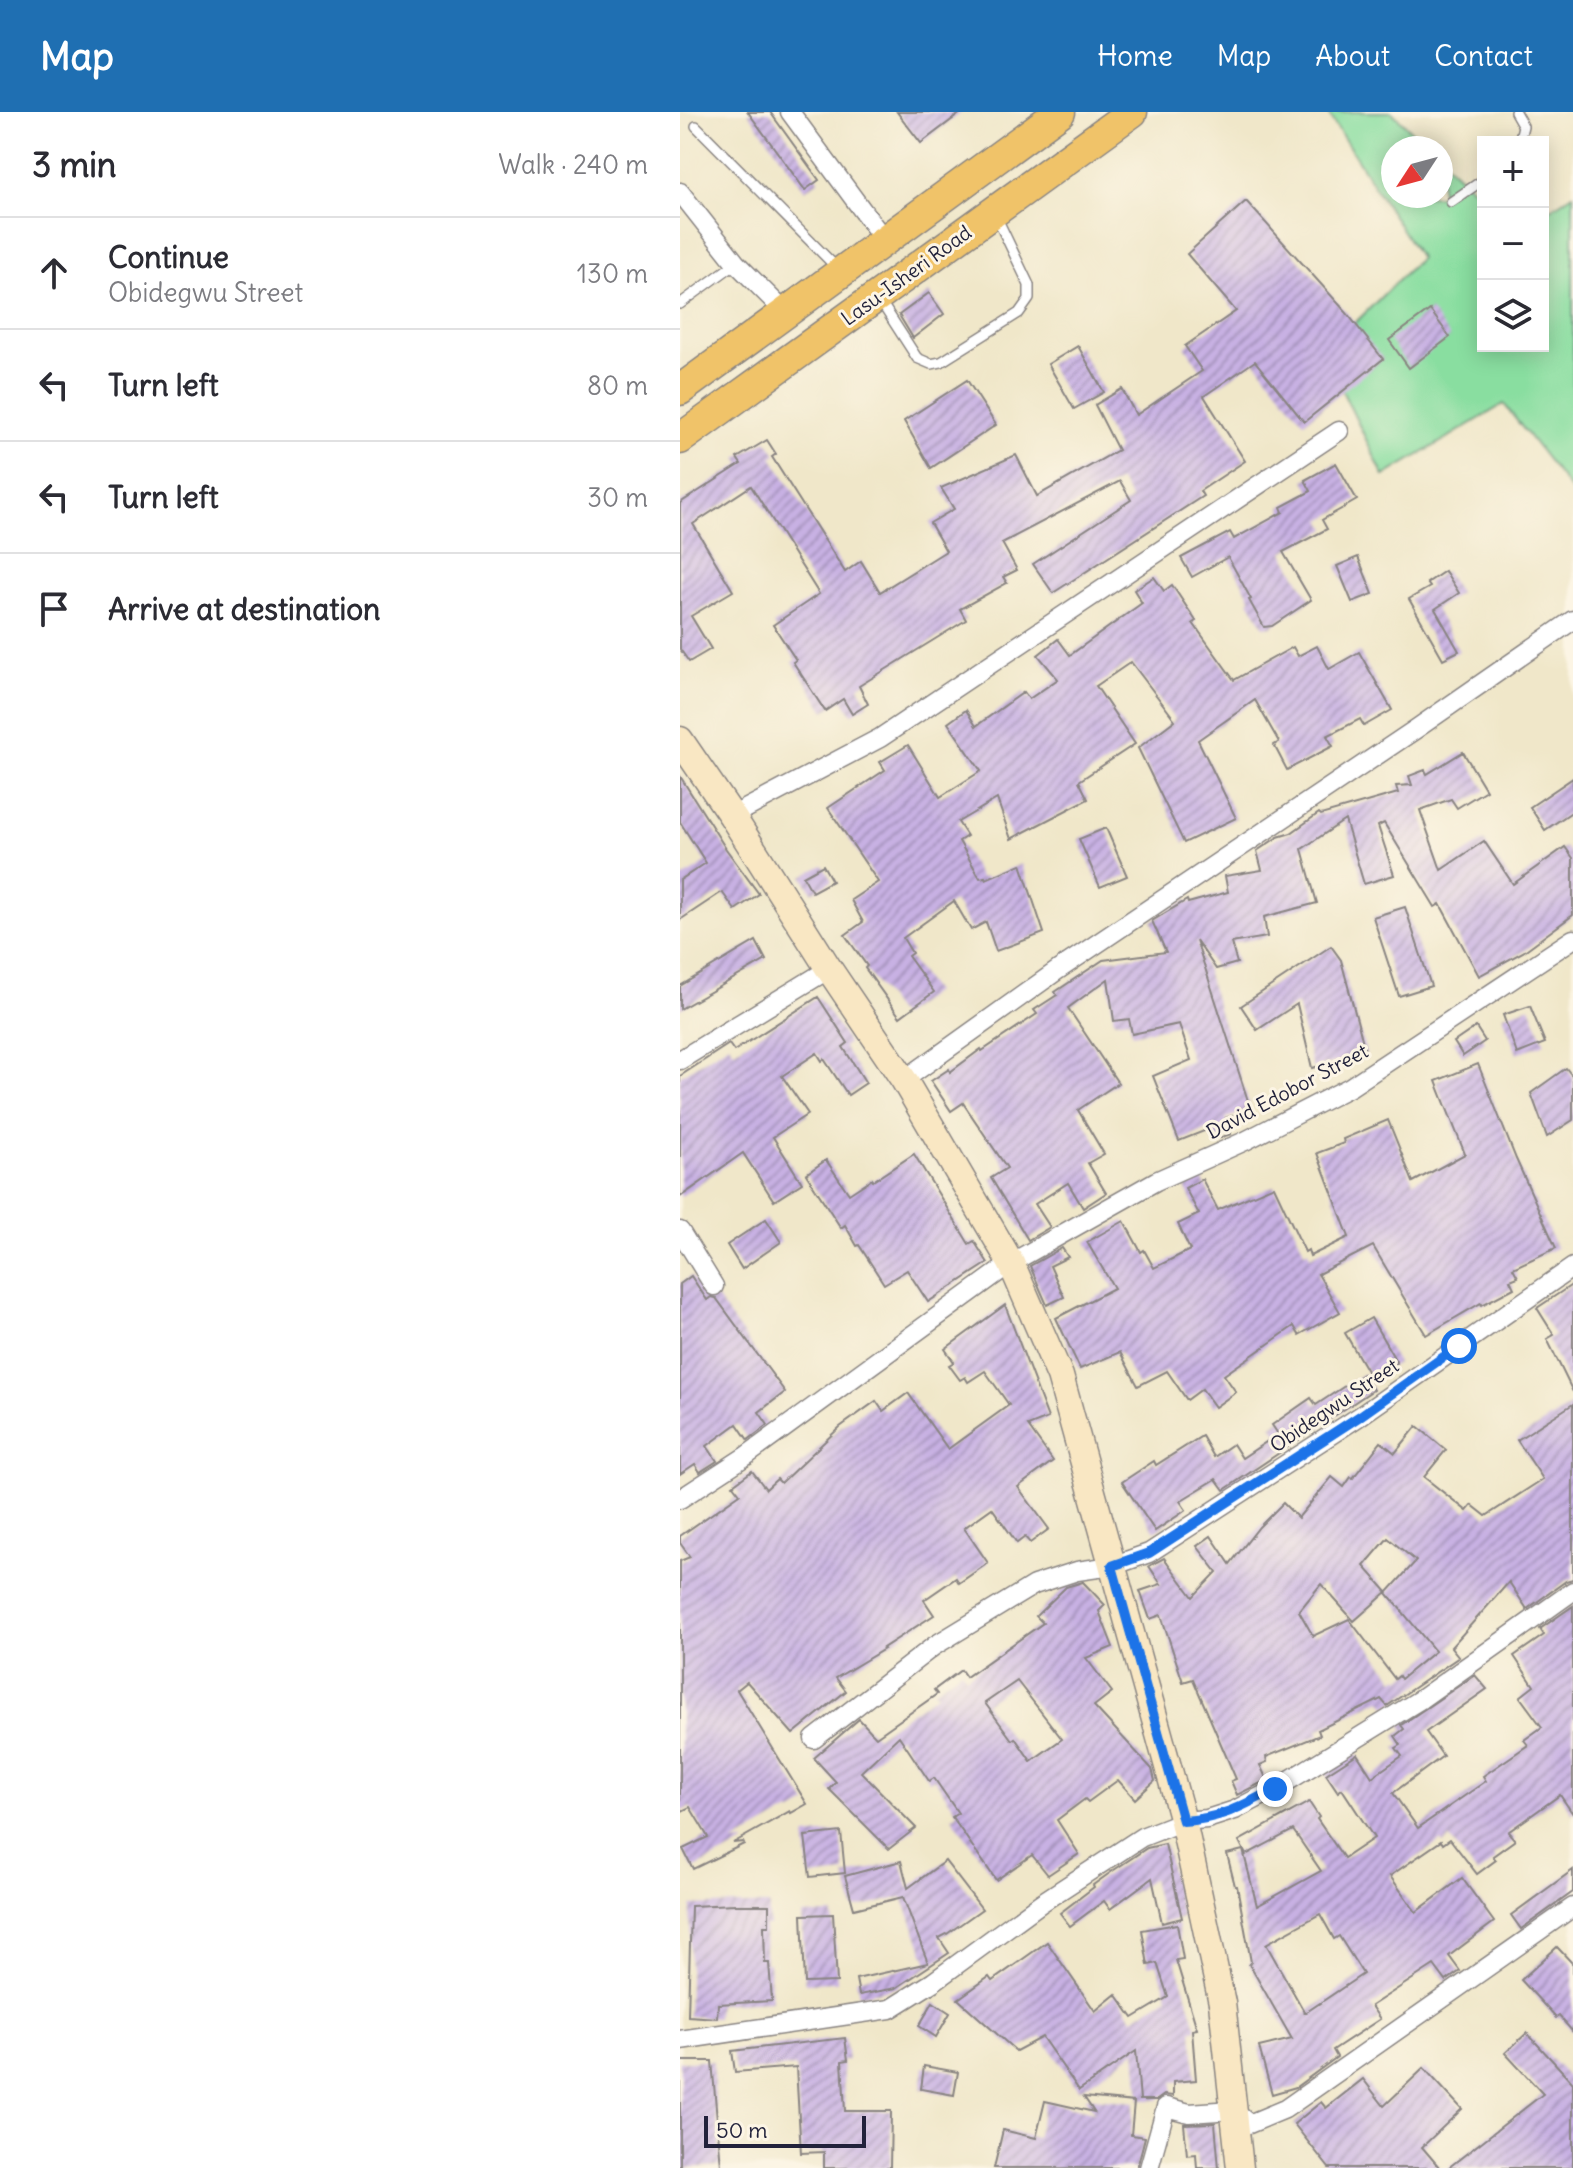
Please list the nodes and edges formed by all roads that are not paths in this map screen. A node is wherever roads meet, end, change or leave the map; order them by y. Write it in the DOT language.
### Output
graph roads {
  1 [pos="790,112"];
  2 [pos="1060,112"];
  3 [pos="1132,112"];
  4 [pos="1515,112"];
  5 [pos="696,126"];
  6 [pos="1520,136"];
  7 [pos="1477,184"];
  8 [pos="680,192"];
  9 [pos="1453,201"];
  10 [pos="994,211"];
  11 [pos="885,241"];
  12 [pos="736,263"];
  13 [pos="842,272"];
  14 [pos="877,296"];
  15 [pos="680,304"];
  16 [pos="785,312"];
  17 [pos="680,390"];
  18 [pos="1339,431"];
  19 [pos="680,439"];
  20 [pos="1573,620"];
  21 [pos="680,740"];
  22 [pos="732,816"];
  23 [pos="1573,939"];
  24 [pos="829,969"];
  25 [pos="680,1060"];
  26 [pos="904,1080"];
  27 [pos="680,1231"];
  28 [pos="1011,1263"];
  29 [pos="1573,1267"];
  30 [pos="714,1286"];
  31 [pos="680,1499"];
  32 [pos="1112,1566"];
  33 [pos="1573,1591"];
  34 [pos="814,1739"];
  35 [pos="1183,1821"];
  36 [pos="1573,1907"];
  37 [pos="680,2040"];
  38 [pos="1233,2110"];
  39 [pos="1149,2168"];
  40 [pos="1240,2168"];
  1 -- 11 [label="street"];
  2 -- 11 [label="main road, Lasu-Isheri Road"];
  3 -- 10 [label="main road, Lasu-Isheri Road"];
  4 -- 6 [label="lane"];
  5 -- 13 [label="lane"];
  7 -- 9 [label="lane"];
  8 -- 12 [label="street"];
  10 -- 14 [label="main road, Lasu-Isheri Road"];
  10 -- 14 [label="lane"];
  11 -- 13 [label="main road, Lasu-Isheri Road"];
  12 -- 15 [label="lane"];
  12 -- 16 [label="street"];
  13 -- 16 [label="main road, Lasu-Isheri Road"];
  14 -- 19 [label="main road, Lasu-Isheri Road"];
  16 -- 17 [label="main road, Lasu-Isheri Road"];
  18 -- 22 [label="street"];
  20 -- 26 [label="street"];
  21 -- 22 [label="street"];
  22 -- 24 [label="street"];
  23 -- 28 [label="street, David Edobor Street"];
  24 -- 25 [label="street"];
  24 -- 26 [label="street"];
  26 -- 28 [label="street"];
  27 -- 30 [label="street"];
  28 -- 31 [label="street, David Edobor Street"];
  28 -- 32 [label="street"];
  29 -- 32 [label="street, Obidegwu Street"];
  32 -- 34 [label="street, Obidegwu Street"];
  32 -- 35 [label="street"];
  33 -- 35 [label="street"];
  35 -- 37 [label="street"];
  35 -- 38 [label="street"];
  36 -- 38 [label="street"];
  38 -- 39 [label="street"];
  38 -- 40 [label="street"];
}
